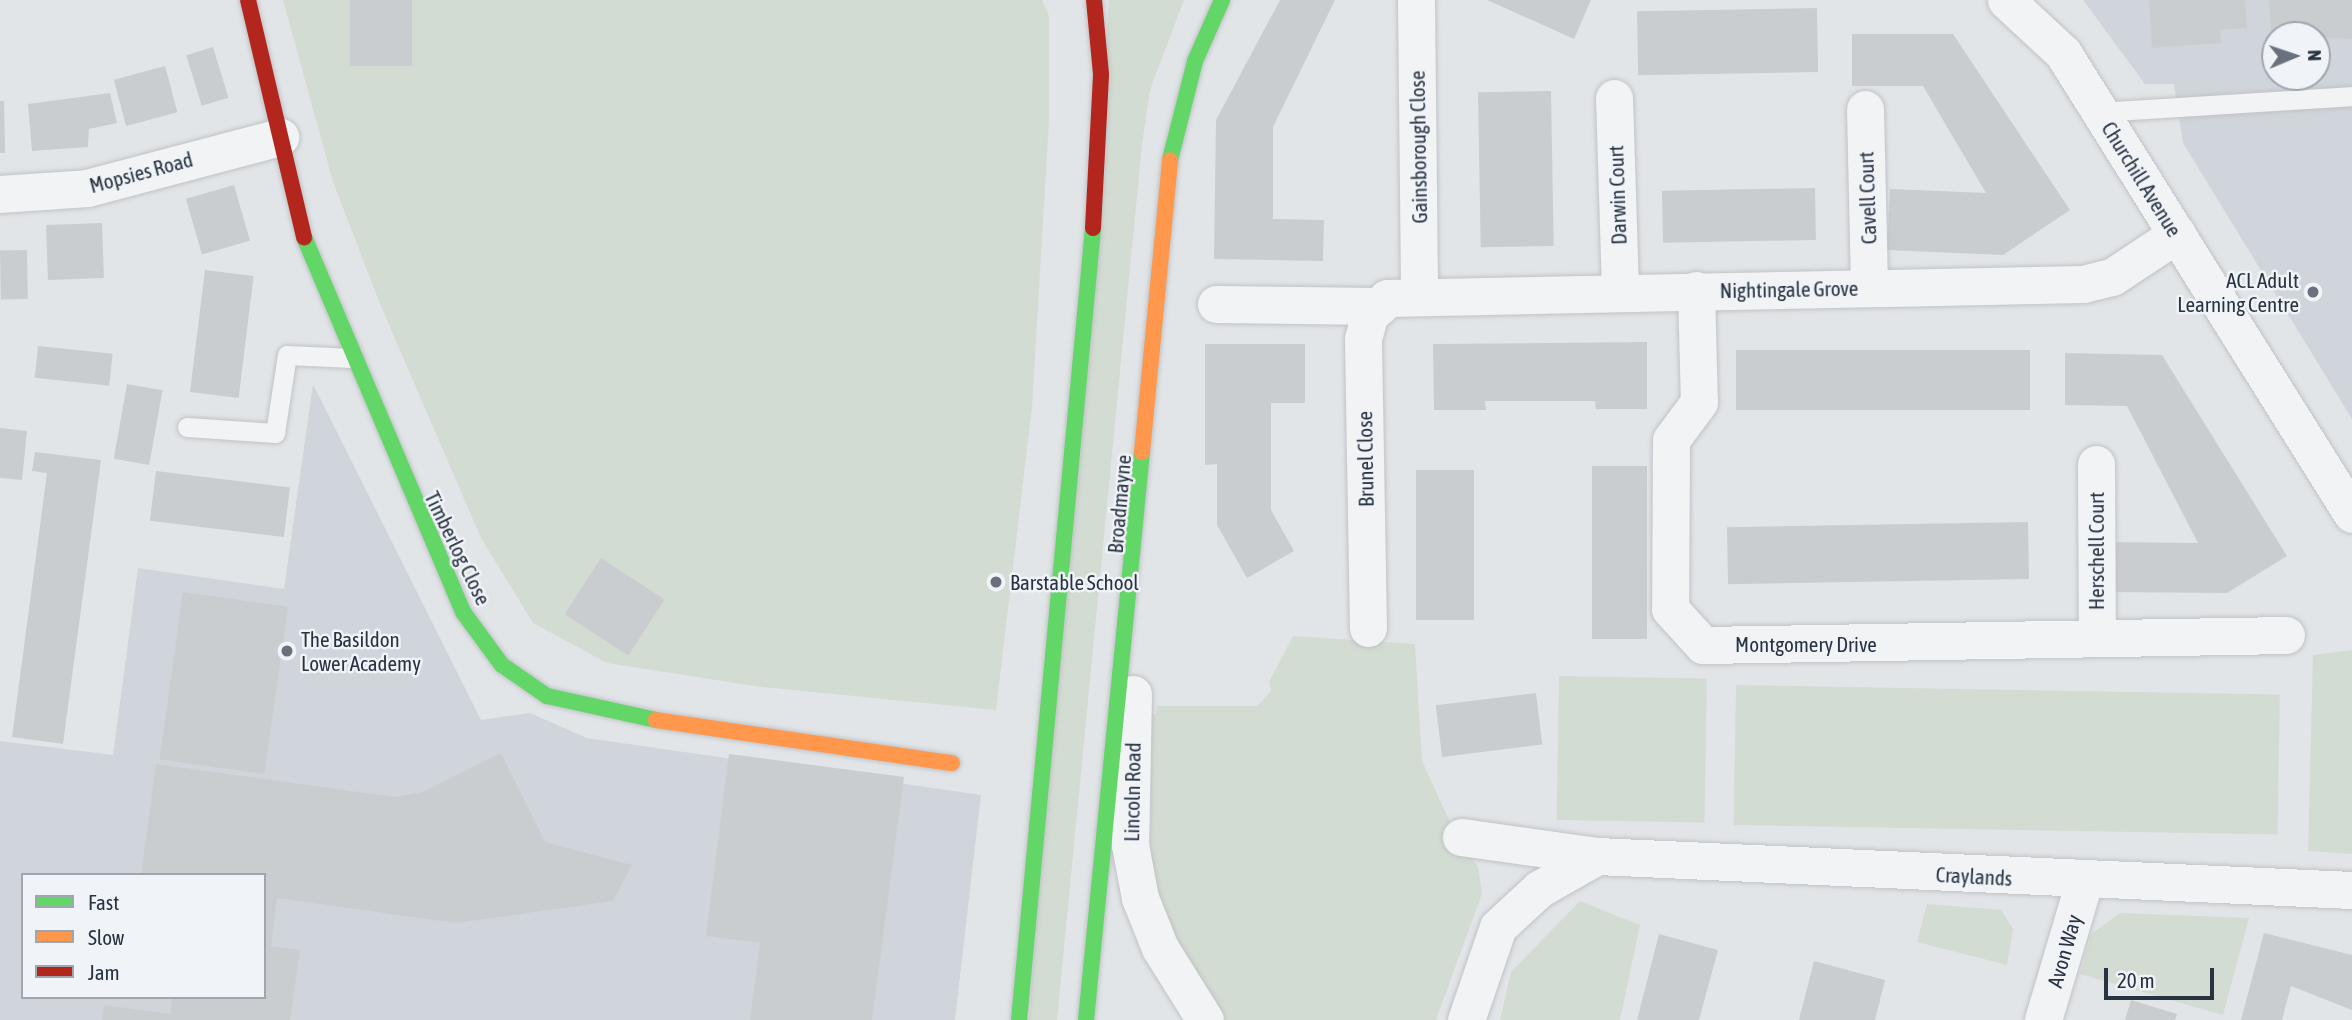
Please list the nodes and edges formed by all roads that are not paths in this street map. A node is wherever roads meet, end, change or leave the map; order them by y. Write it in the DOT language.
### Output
graph roads {
  1 [pos="247,0"];
  2 [pos="1094,0"];
  3 [pos="1222,0"];
  4 [pos="1416,0"];
  5 [pos="2006,0"];
  6 [pos="2352,96"];
  7 [pos="1614,98"];
  8 [pos="1865,109"];
  9 [pos="2100,111"];
  10 [pos="279,137"];
  11 [pos="0,194"];
  12 [pos="2177,234"];
  13 [pos="1869,287"];
  14 [pos="1696,290"];
  15 [pos="1620,291"];
  16 [pos="1396,299"];
  17 [pos="1216,304"];
  18 [pos="352,358"];
  19 [pos="187,427"];
  20 [pos="2095,464"];
  21 [pos="2352,514"];
  22 [pos="1137,546"];
  23 [pos="1368,628"];
  24 [pos="2286,635"];
  25 [pos="2097,638"];
  26 [pos="952,763"];
  27 [pos="1461,837"];
  28 [pos="1597,856"];
  29 [pos="2084,882"];
  30 [pos="2352,890"];
  31 [pos="1019,1020"];
  32 [pos="1086,1020"];
  33 [pos="1205,1020"];
  34 [pos="1466,1020"];
  35 [pos="2043,1020"];
  1 -- 10 [label="main road, Timberlog Close"];
  2 -- 31 [label="main road"];
  3 -- 22 [label="main road, Broadmayne"];
  4 -- 16 [label="street, Gainsborough Close"];
  5 -- 9 [label="street, Churchill Avenue"];
  6 -- 9 [label="lane"];
  7 -- 15 [label="street, Darwin Court"];
  8 -- 13 [label="street, Cavell Court"];
  9 -- 12 [label="street, Churchill Avenue"];
  10 -- 11 [label="street, Mopsies Road"];
  10 -- 18 [label="main road, Timberlog Close"];
  12 -- 13 [label="street, Nightingale Grove"];
  12 -- 21 [label="street, Churchill Avenue"];
  13 -- 14 [label="street, Nightingale Grove"];
  14 -- 15 [label="street, Nightingale Grove"];
  14 -- 25 [label="street, Montgomery Drive"];
  15 -- 16 [label="street, Nightingale Grove"];
  16 -- 17 [label="street, Nightingale Grove"];
  16 -- 23 [label="street, Brunel Close"];
  18 -- 19 [label="lane"];
  18 -- 26 [label="main road, Timberlog Close"];
  20 -- 25 [label="street, Herschell Court"];
  22 -- 32 [label="main road, Broadmayne"];
  22 -- 33 [label="street, Lincoln Road"];
  24 -- 25 [label="street, Montgomery Drive"];
  27 -- 28 [label="street, Craylands"];
  28 -- 29 [label="street, Craylands"];
  28 -- 34 [label="street"];
  29 -- 30 [label="street, Craylands"];
  29 -- 35 [label="street, Avon Way"];
}
